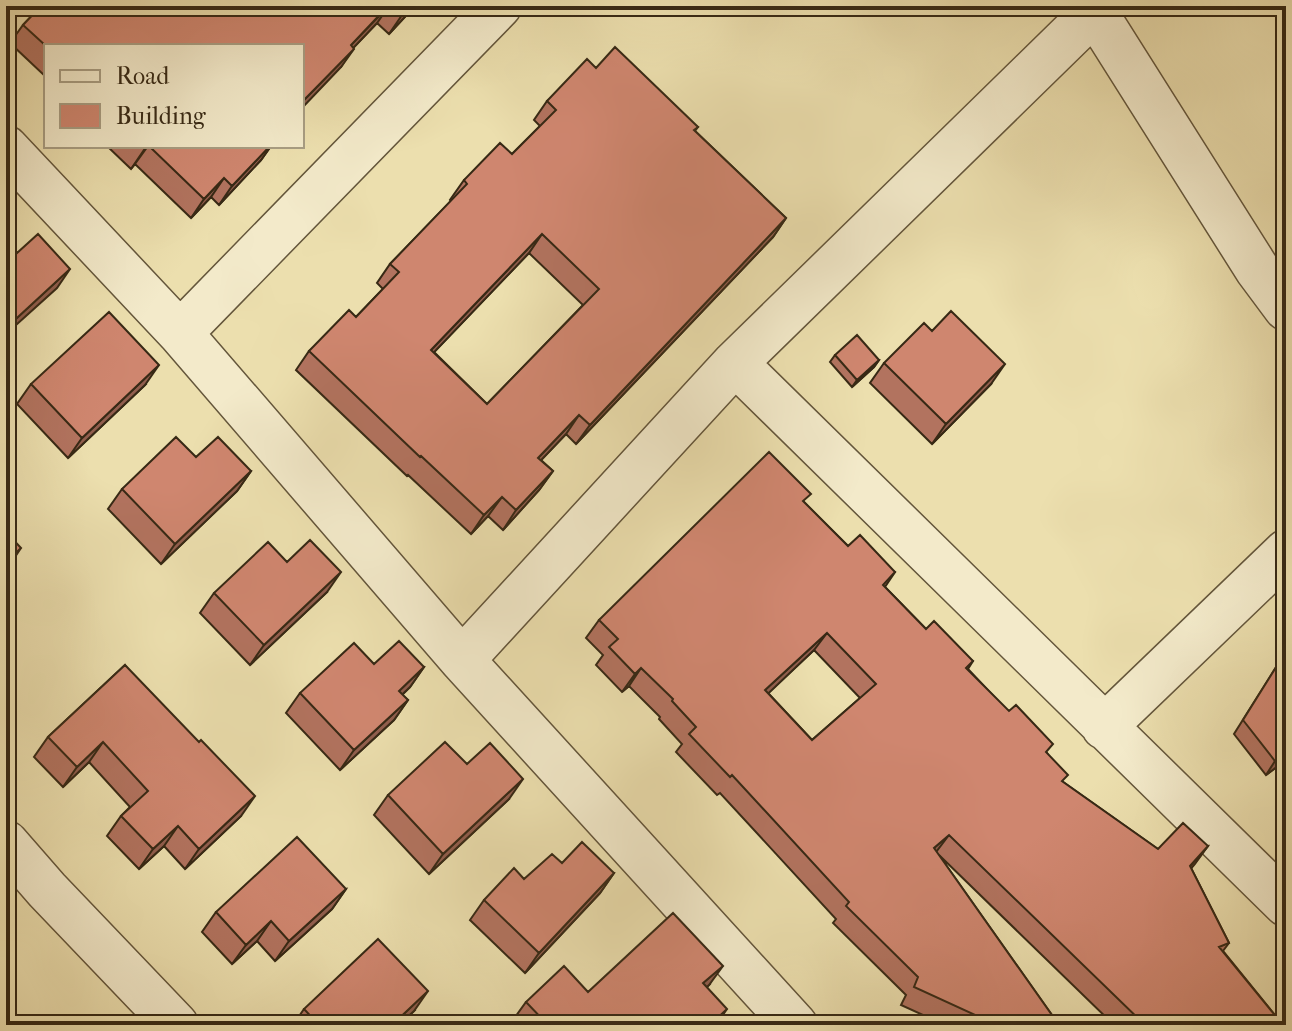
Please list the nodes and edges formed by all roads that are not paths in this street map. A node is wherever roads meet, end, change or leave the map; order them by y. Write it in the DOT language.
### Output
graph roads {
  1 [pos="499,6"];
  2 [pos="1093,9"];
  3 [pos="6,148"];
  4 [pos="1286,308"];
  5 [pos="180,333"];
  6 [pos="735,363"];
  7 [pos="1286,552"];
  8 [pos="462,660"];
  9 [pos="1104,727"];
  10 [pos="6,843"];
  11 [pos="1286,904"];
  12 [pos="788,1022"];
  13 [pos="176,1025"];
  1 -- 5 [label="street"];
  2 -- 4 [label="street"];
  2 -- 6 [label="street"];
  3 -- 5 [label="street"];
  5 -- 8 [label="street"];
  6 -- 8 [label="street"];
  6 -- 9 [label="street"];
  7 -- 9 [label="street"];
  8 -- 12 [label="street"];
  9 -- 11 [label="street"];
  10 -- 13 [label="street"];
}
